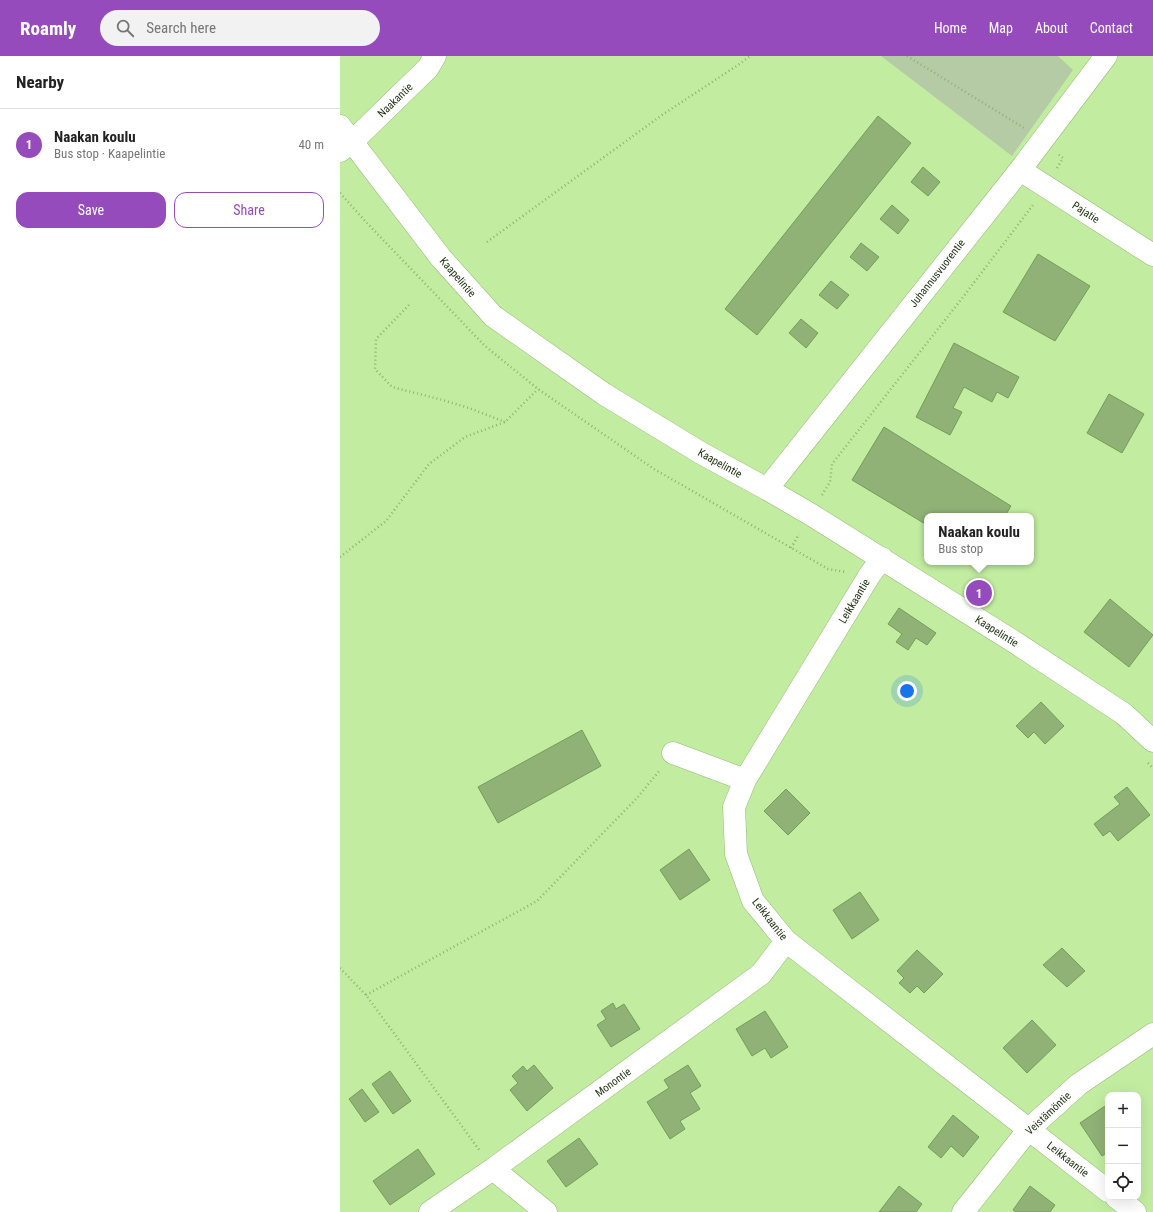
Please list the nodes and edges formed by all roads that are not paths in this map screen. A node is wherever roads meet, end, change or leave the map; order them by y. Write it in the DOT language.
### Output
graph roads {
  1 [pos="435,56"];
  2 [pos="1106,56"];
  3 [pos="344,140"];
  4 [pos="1020,170"];
  5 [pos="1153,255"];
  6 [pos="767,489"];
  7 [pos="882,558"];
  8 [pos="1153,741"];
  9 [pos="674,753"];
  10 [pos="745,780"];
  11 [pos="786,941"];
  12 [pos="1153,1034"];
  13 [pos="1029,1129"];
  14 [pos="493,1169"];
  15 [pos="1105,1189"];
  16 [pos="1120,1200"];
  17 [pos="430,1212"];
  18 [pos="546,1212"];
  19 [pos="963,1212"];
  20 [pos="1135,1212"];
  1 -- 3 [label="street, Naakantie"];
  2 -- 4 [label="street, Juhannusvuorentie"];
  3 -- 6 [label="street, Kaapelintie"];
  4 -- 5 [label="street, Pajatie"];
  4 -- 6 [label="street, Juhannusvuorentie"];
  6 -- 7 [label="street, Kaapelintie"];
  7 -- 8 [label="street, Kaapelintie"];
  7 -- 10 [label="street, Leikkaantie"];
  9 -- 10 [label="street"];
  10 -- 11 [label="street, Leikkaantie"];
  11 -- 13 [label="street, Leikkaantie"];
  11 -- 14 [label="street, Monontie"];
  12 -- 13 [label="street, Veistämöntie"];
  13 -- 15 [label="street, Leikkaantie"];
  13 -- 19 [label="street, Veistämöntie"];
  14 -- 17 [label="street, Monontie"];
  14 -- 18 [label="street"];
  16 -- 20 [label="street"];
}
